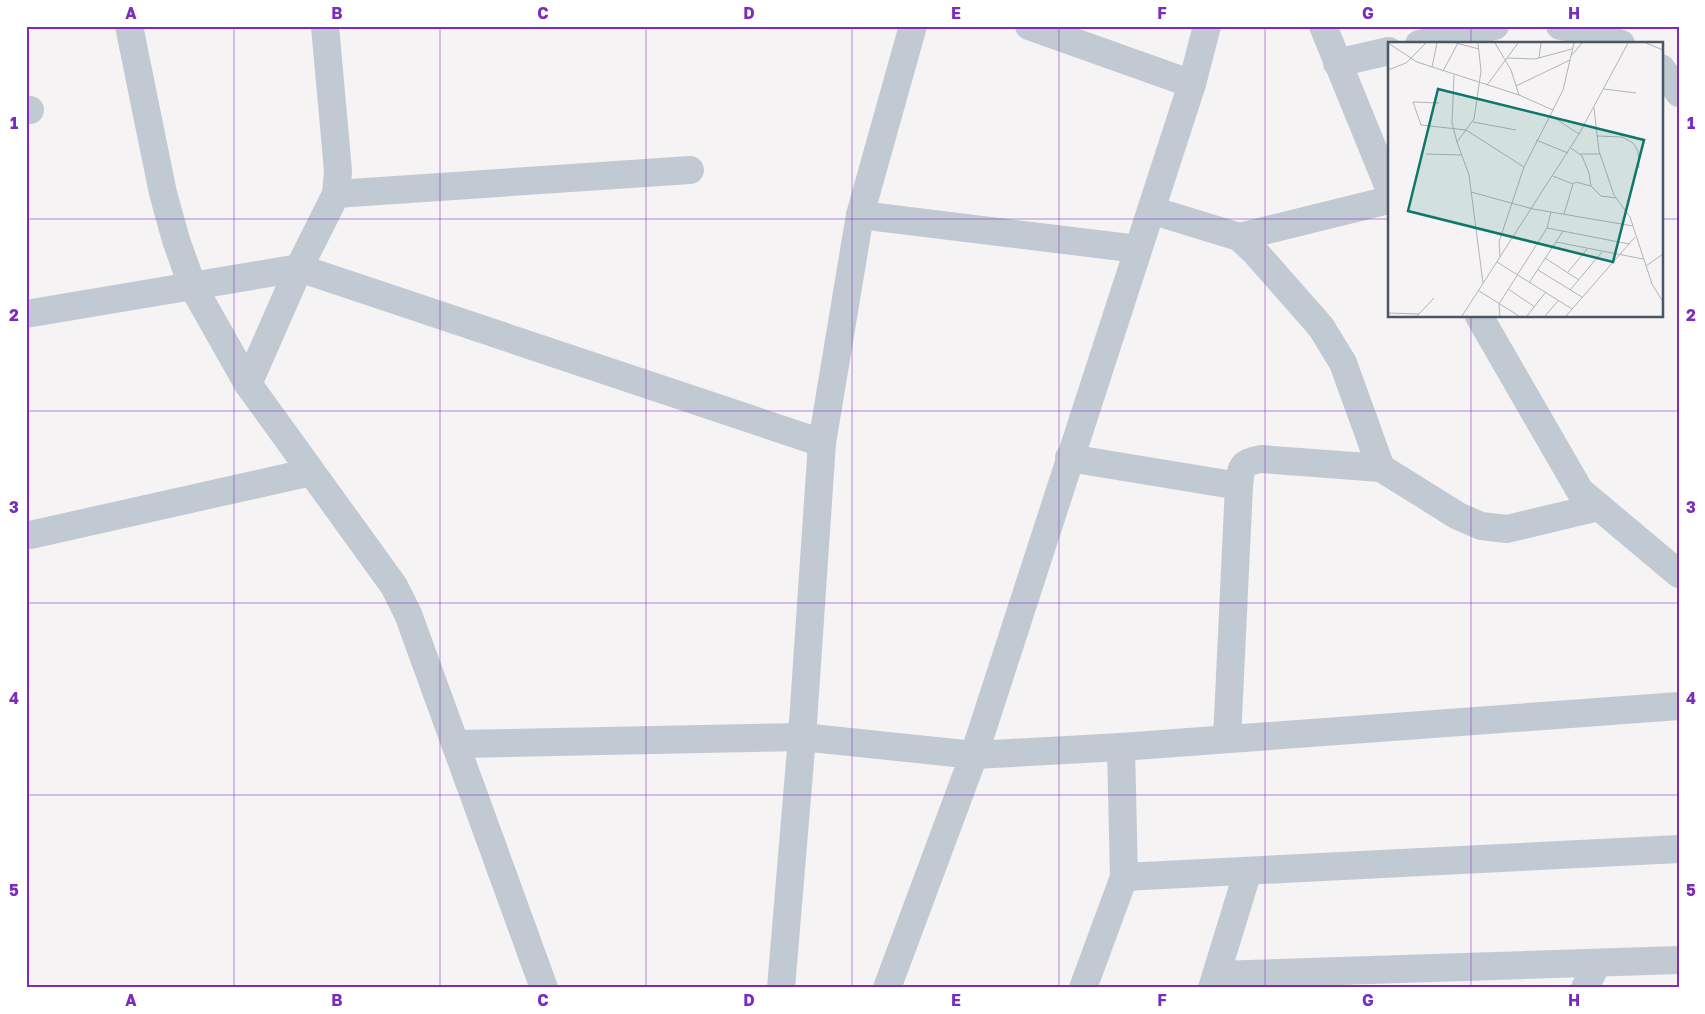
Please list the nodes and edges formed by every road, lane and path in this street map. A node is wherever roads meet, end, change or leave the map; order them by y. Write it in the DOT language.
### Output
graph roads {
  1 [pos="130,26"];
  2 [pos="325,26"];
  3 [pos="913,26"];
  4 [pos="1030,26"];
  5 [pos="1207,26"];
  6 [pos="1323,26"];
  7 [pos="1495,26"];
  8 [pos="1560,26"];
  9 [pos="1427,42"];
  10 [pos="1616,42"];
  11 [pos="1388,51"];
  12 [pos="1337,63"];
  13 [pos="1662,69"];
  14 [pos="1192,84"];
  15 [pos="1679,93"];
  16 [pos="690,170"];
  17 [pos="1388,186"];
  18 [pos="336,194"];
  19 [pos="1388,200"];
  20 [pos="1151,210"];
  21 [pos="860,216"];
  22 [pos="1239,237"];
  23 [pos="1138,249"];
  24 [pos="299,268"];
  25 [pos="192,285"];
  26 [pos="26,314"];
  27 [pos="1480,318"];
  28 [pos="248,384"];
  29 [pos="822,443"];
  30 [pos="1069,458"];
  31 [pos="1381,468"];
  32 [pos="311,472"];
  33 [pos="1239,486"];
  34 [pos="1599,507"];
  35 [pos="30,535"];
  36 [pos="1679,574"];
  37 [pos="1679,706"];
  38 [pos="802,737"];
  39 [pos="1227,739"];
  40 [pos="456,744"];
  41 [pos="1121,748"];
  42 [pos="974,755"];
  43 [pos="1679,849"];
  44 [pos="1248,871"];
  45 [pos="1124,877"];
  46 [pos="1679,960"];
  47 [pos="1597,963"];
  48 [pos="1471,977"];
  49 [pos="1215,981"];
  50 [pos="544,988"];
  51 [pos="781,988"];
  52 [pos="887,988"];
  53 [pos="1083,988"];
  54 [pos="1585,988"];
  1 -- 25 [label="street"];
  2 -- 18 [label="street"];
  3 -- 21 [label="street"];
  4 -- 14 [label="street"];
  5 -- 14 [label="street"];
  6 -- 12 [label="street"];
  7 -- 9 [label="street"];
  8 -- 10 [label="street"];
  11 -- 12 [label="street"];
  12 -- 17 [label="street"];
  13 -- 15 [label="street"];
  14 -- 20 [label="street"];
  16 -- 18 [label="street"];
  18 -- 24 [label="street"];
  19 -- 22 [label="street"];
  20 -- 22 [label="street"];
  20 -- 23 [label="street"];
  21 -- 23 [label="street"];
  21 -- 29 [label="street"];
  22 -- 31 [label="street"];
  23 -- 30 [label="street"];
  24 -- 25 [label="street"];
  24 -- 28 [label="street"];
  24 -- 29 [label="street"];
  25 -- 26 [label="street"];
  25 -- 28 [label="street"];
  27 -- 34 [label="street"];
  28 -- 32 [label="street"];
  29 -- 38 [label="street"];
  30 -- 33 [label="street"];
  30 -- 42 [label="street"];
  31 -- 33 [label="street"];
  31 -- 34 [label="street"];
  32 -- 35 [label="street"];
  32 -- 40 [label="street"];
  33 -- 39 [label="street"];
  34 -- 36 [label="street"];
  37 -- 39 [label="street"];
  38 -- 40 [label="street"];
  38 -- 42 [label="street"];
  38 -- 51 [label="street"];
  39 -- 41 [label="street"];
  40 -- 50 [label="street"];
  41 -- 42 [label="street"];
  41 -- 45 [label="street"];
  42 -- 52 [label="street"];
  43 -- 44 [label="street"];
  44 -- 45 [label="street"];
  44 -- 49 [label="street"];
  45 -- 53 [label="street"];
  46 -- 47 [label="street"];
  47 -- 48 [label="street"];
  47 -- 54 [label="street"];
  48 -- 49 [label="street"];
}
